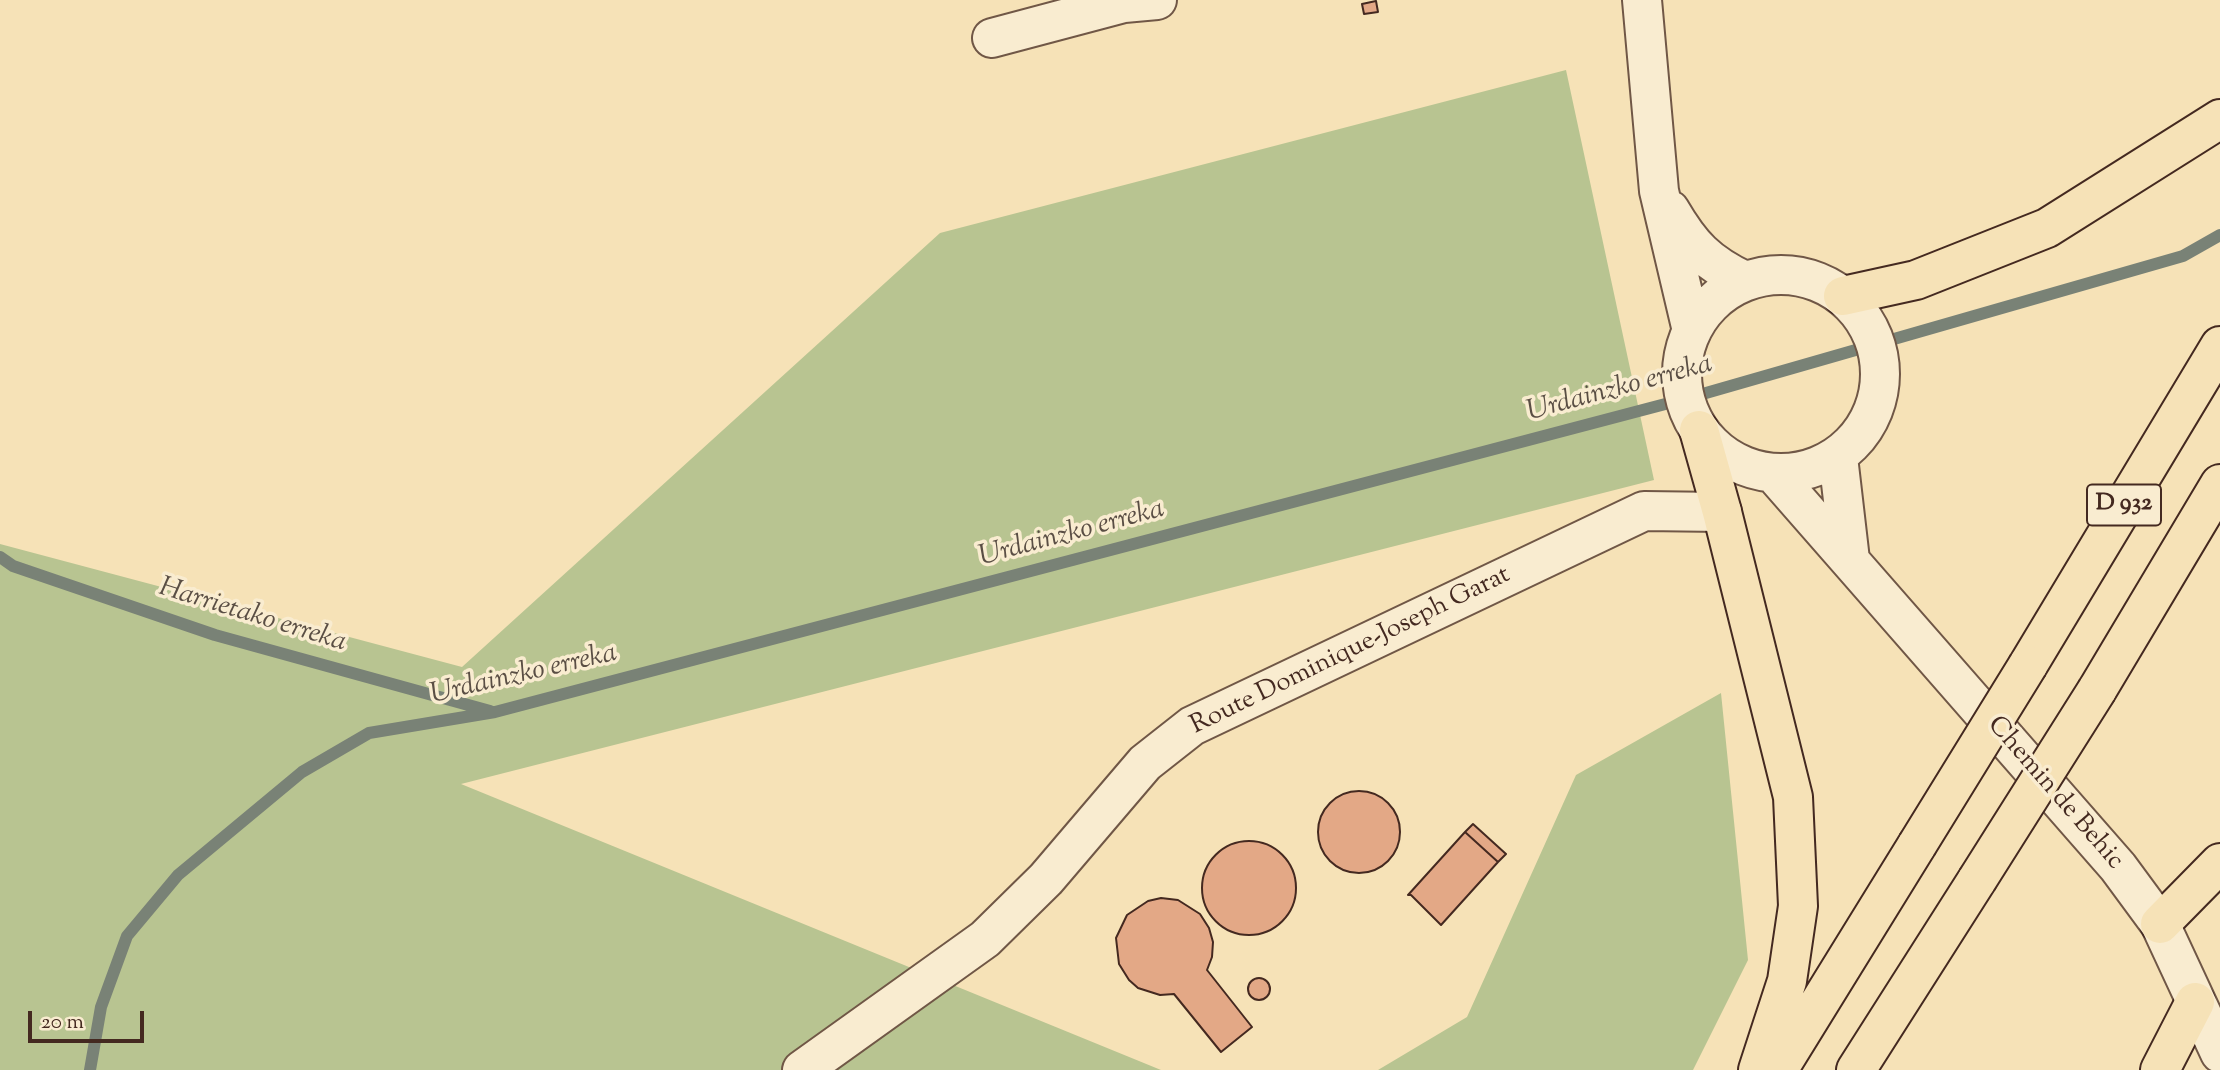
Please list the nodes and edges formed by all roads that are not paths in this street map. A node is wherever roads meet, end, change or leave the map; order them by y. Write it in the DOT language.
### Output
graph roads {
  1 [pos="1157,0"];
  2 [pos="1642,0"];
  3 [pos="992,38"];
  4 [pos="2220,118"];
  5 [pos="1658,191"];
  6 [pos="1745,281"];
  7 [pos="1843,296"];
  8 [pos="1692,331"];
  9 [pos="2220,346"];
  10 [pos="1690,406"];
  11 [pos="1838,457"];
  12 [pos="1774,474"];
  13 [pos="2220,484"];
  14 [pos="1722,512"];
  15 [pos="1850,560"];
  16 [pos="2220,863"];
  17 [pos="2160,924"];
  18 [pos="2195,1002"];
  19 [pos="2220,1053"];
  20 [pos="803,1070"];
  21 [pos="1758,1070"];
  22 [pos="1778,1070"];
  23 [pos="1856,1070"];
  24 [pos="2160,1070"];
  1 -- 3 [label="street"];
  2 -- 5 [label="street"];
  4 -- 7 [label="highway"];
  5 -- 6 [label="street"];
  5 -- 8 [label="street"];
  6 -- 7 [label="street"];
  6 -- 8 [label="street"];
  7 -- 11 [label="street"];
  8 -- 10 [label="street"];
  9 -- 22 [label="highway, D 932, bridge"];
  10 -- 12 [label="street"];
  10 -- 14 [label="highway"];
  11 -- 12 [label="street"];
  11 -- 15 [label="street"];
  12 -- 15 [label="street, Chemin de Behic"];
  13 -- 23 [label="highway, D 932, bridge"];
  14 -- 20 [label="street, Route Dominique-Joseph Garat"];
  14 -- 21 [label="highway"];
  15 -- 17 [label="street, Chemin de Behic"];
  16 -- 17 [label="highway"];
  17 -- 18 [label="street, Chemin de Behic"];
  18 -- 19 [label="street, Chemin de Behic"];
  18 -- 24 [label="highway"];
}
